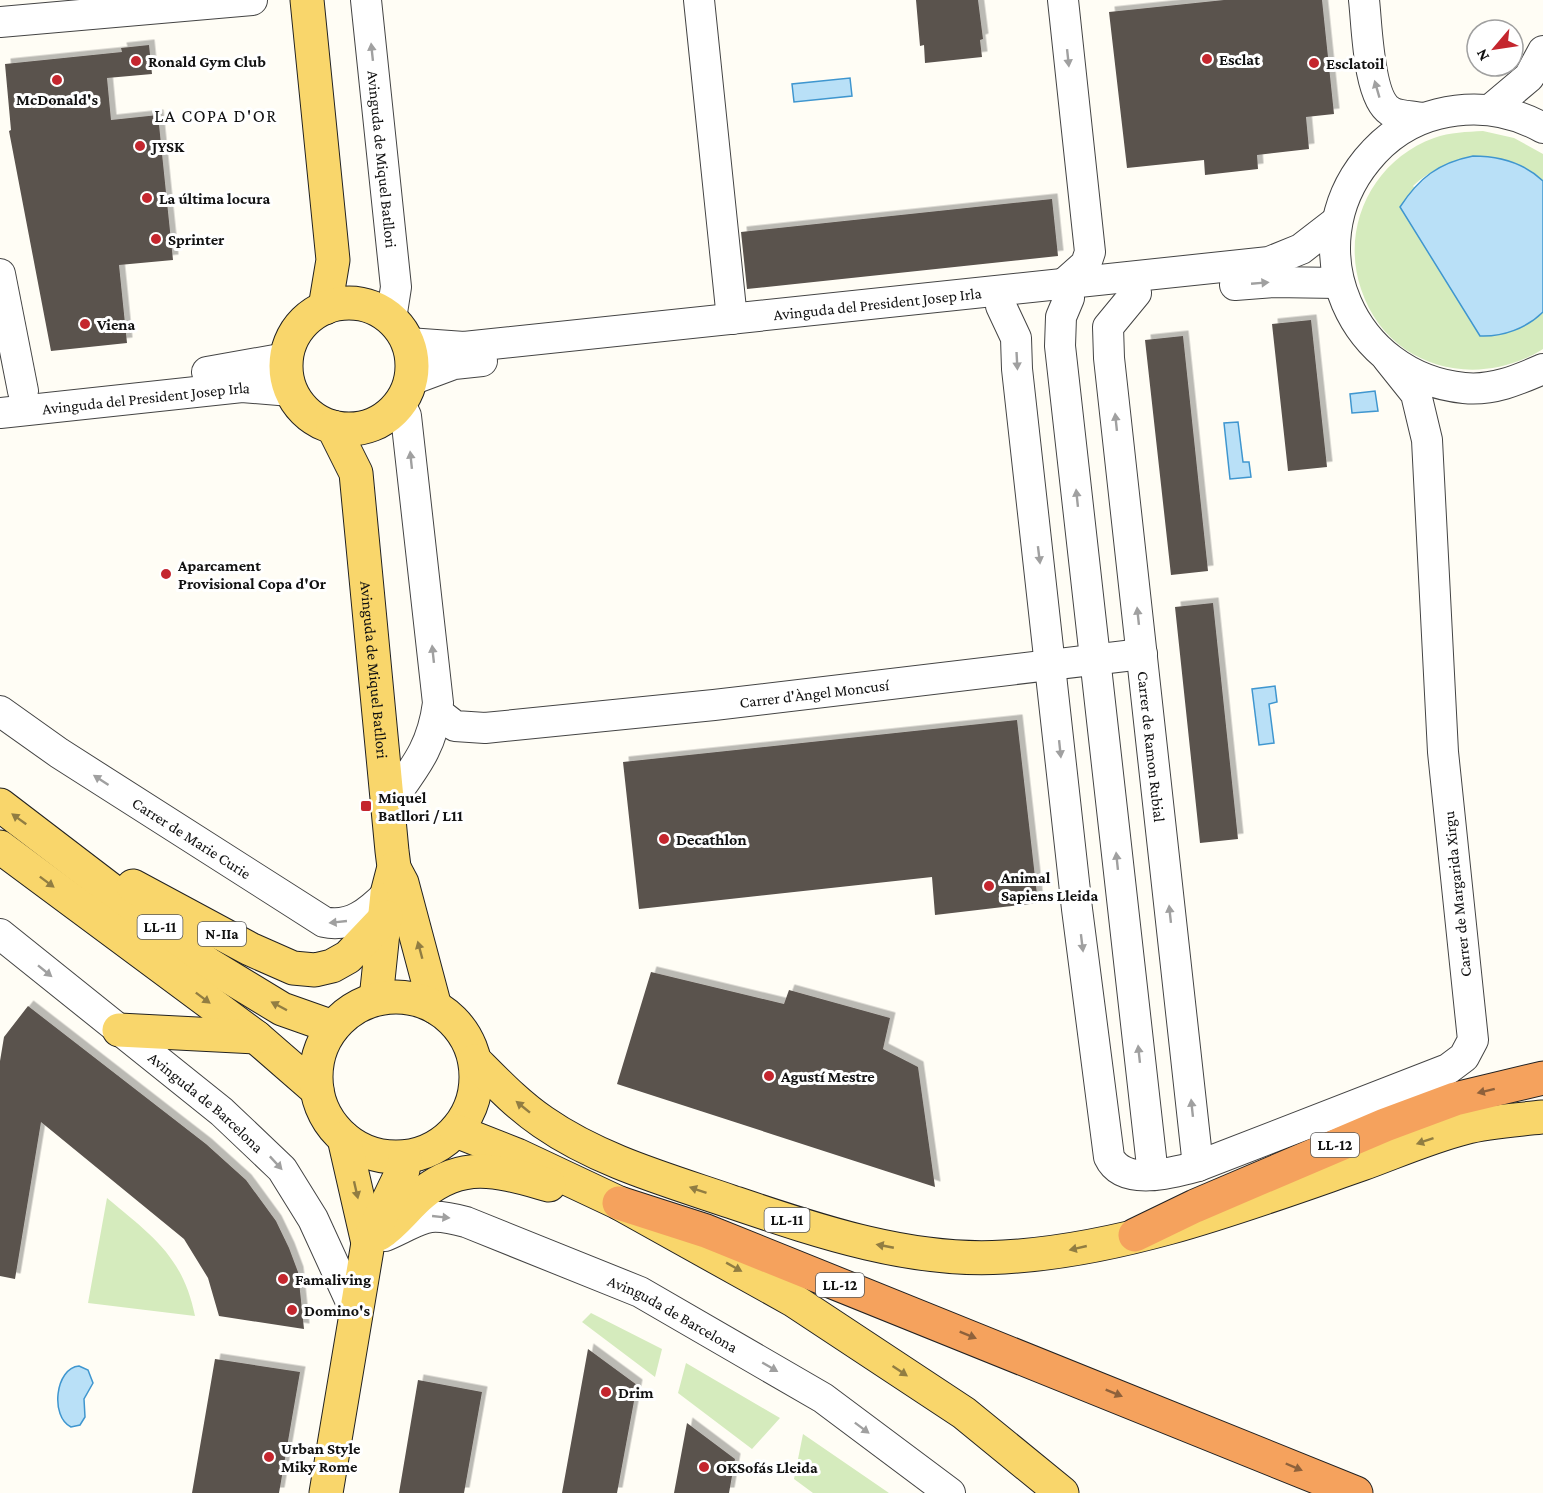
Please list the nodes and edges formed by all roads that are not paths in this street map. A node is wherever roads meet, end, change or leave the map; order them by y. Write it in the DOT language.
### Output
graph roads {
  1 [pos="252,0"];
  2 [pos="307,0"];
  3 [pos="366,0"];
  4 [pos="699,0"];
  5 [pos="1063,0"];
  6 [pos="1364,0"];
  7 [pos="0,21"];
  8 [pos="1543,51"];
  9 [pos="1491,109"];
  10 [pos="1421,118"];
  11 [pos="1543,128"];
  12 [pos="1336,222"];
  13 [pos="0,274"];
  14 [pos="1338,283"];
  15 [pos="1068,290"];
  16 [pos="1136,293"];
  17 [pos="338,306"];
  18 [pos="1001,306"];
  19 [pos="732,319"];
  20 [pos="400,331"];
  21 [pos="286,358"];
  22 [pos="1388,359"];
  23 [pos="1543,369"];
  24 [pos="1465,388"];
  25 [pos="291,391"];
  26 [pos="405,392"];
  27 [pos="11,393"];
  28 [pos="0,413"];
  29 [pos="374,424"];
  30 [pos="333,427"];
  31 [pos="1427,441"];
  32 [pos="356,473"];
  33 [pos="1142,654"];
  34 [pos="1095,661"];
  35 [pos="1051,667"];
  36 [pos="0,711"];
  37 [pos="437,712"];
  38 [pos="485,728"];
  39 [pos="427,749"];
  40 [pos="388,805"];
  41 [pos="0,806"];
  42 [pos="53,844"];
  43 [pos="0,847"];
  44 [pos="389,893"];
  45 [pos="6,947"];
  46 [pos="376,999"];
  47 [pos="435,1007"];
  48 [pos="333,1027"];
  49 [pos="119,1030"];
  50 [pos="255,1037"];
  51 [pos="475,1061"];
  52 [pos="1543,1078"];
  53 [pos="317,1090"];
  54 [pos="1543,1117"];
  55 [pos="456,1131"];
  56 [pos="344,1138"];
  57 [pos="405,1157"];
  58 [pos="1198,1166"];
  59 [pos="1153,1175"];
  60 [pos="619,1203"];
  61 [pos="1135,1235"];
  62 [pos="368,1242"];
  63 [pos="357,1315"];
  64 [pos="326,1493"];
  65 [pos="950,1493"];
  66 [pos="1062,1493"];
  67 [pos="1356,1493"];
  1 -- 7 [label="street"];
  2 -- 17 [label="main road"];
  20 -- 3 [label="street, Avinguda de Miquel Batllori, one-way"];
  4 -- 19 [label="street"];
  5 -- 15 [label="street, one-way"];
  10 -- 6 [label="street, one-way"];
  8 -- 9 [label="street"];
  9 -- 10 [label="street"];
  9 -- 11 [label="street"];
  10 -- 12 [label="street"];
  12 -- 14 [label="street"];
  12 -- 15 [label="street, Avinguda del President Josep Irla"];
  13 -- 27 [label="street"];
  16 -- 14 [label="street, Avinguda del President Josep Irla, one-way"];
  14 -- 22 [label="street"];
  15 -- 16 [label="street, Avinguda del President Josep Irla"];
  15 -- 18 [label="street, Avinguda del President Josep Irla"];
  15 -- 19 [label="street, Avinguda del President Josep Irla"];
  34 -- 15 [label="street, one-way"];
  33 -- 16 [label="street, Carrer de Ramon Rubial, one-way"];
  17 -- 20 [label="main road"];
  17 -- 21 [label="main road"];
  18 -- 26 [label="street, Avinguda del President Josep Irla"];
  18 -- 35 [label="street, one-way"];
  19 -- 20 [label="street, Avinguda del President Josep Irla"];
  20 -- 26 [label="main road"];
  21 -- 25 [label="main road"];
  21 -- 27 [label="street, Avinguda del President Josep Irla"];
  22 -- 24 [label="street"];
  22 -- 31 [label="street, Carrer de Margarida Xirgu"];
  23 -- 24 [label="street"];
  24 -- 31 [label="street, Carrer de Margarida Xirgu"];
  25 -- 28 [label="street, Avinguda del President Josep Irla"];
  25 -- 30 [label="main road"];
  26 -- 29 [label="main road"];
  37 -- 26 [label="street, one-way"];
  29 -- 30 [label="main road"];
  29 -- 32 [label="main road, Avinguda de Miquel Batllori"];
  30 -- 32 [label="main road, Avinguda de Miquel Batllori"];
  31 -- 58 [label="street, Carrer de Margarida Xirgu"];
  32 -- 40 [label="main road, Avinguda de Miquel Batllori"];
  33 -- 34 [label="street, Carrer d'Àngel Moncusí"];
  58 -- 33 [label="street, Carrer de Ramon Rubial, one-way"];
  34 -- 35 [label="street, Carrer d'Àngel Moncusí"];
  59 -- 34 [label="street, one-way"];
  35 -- 38 [label="street, Carrer d'Àngel Moncusí"];
  35 -- 59 [label="street, one-way"];
  44 -- 36 [label="street, Carrer de Marie Curie, one-way"];
  37 -- 38 [label="street, Carrer d'Àngel Moncusí"];
  37 -- 39 [label="street"];
  38 -- 39 [label="street, Carrer d'Àngel Moncusí"];
  39 -- 40 [label="street"];
  40 -- 44 [label="main road, Avinguda de Miquel Batllori"];
  42 -- 41 [label="main road, LL-11, one-way"];
  42 -- 44 [label="main road, N-IIa"];
  48 -- 42 [label="main road, LL-11, one-way"];
  43 -- 50 [label="main road, LL-11, one-way"];
  44 -- 46 [label="main road, Avinguda de Miquel Batllori"];
  47 -- 44 [label="main road, Avinguda de Miquel Batllori, one-way"];
  45 -- 49 [label="street, Avinguda de Barcelona, one-way"];
  46 -- 47 [label="main road, LL-11"];
  46 -- 48 [label="main road, LL-11"];
  47 -- 51 [label="main road, LL-11"];
  48 -- 53 [label="main road, LL-11"];
  49 -- 50 [label="main road"];
  49 -- 63 [label="street, Avinguda de Barcelona, one-way"];
  50 -- 53 [label="main road, LL-11"];
  51 -- 55 [label="main road, LL-11"];
  61 -- 51 [label="main road, LL-11, one-way"];
  52 -- 61 [label="highway, LL-12, one-way"];
  53 -- 56 [label="main road, LL-11"];
  54 -- 61 [label="main road, LL-11, one-way"];
  55 -- 57 [label="main road, LL-11"];
  55 -- 60 [label="main road"];
  56 -- 57 [label="main road, LL-11"];
  56 -- 62 [label="main road, one-way"];
  57 -- 62 [label="main road"];
  58 -- 59 [label="street"];
  60 -- 62 [label="main road"];
  60 -- 66 [label="main road, one-way"];
  60 -- 67 [label="highway, LL-12, one-way"];
  62 -- 63 [label="main road"];
  62 -- 65 [label="street, Avinguda de Barcelona, one-way"];
  63 -- 64 [label="main road"];
}
